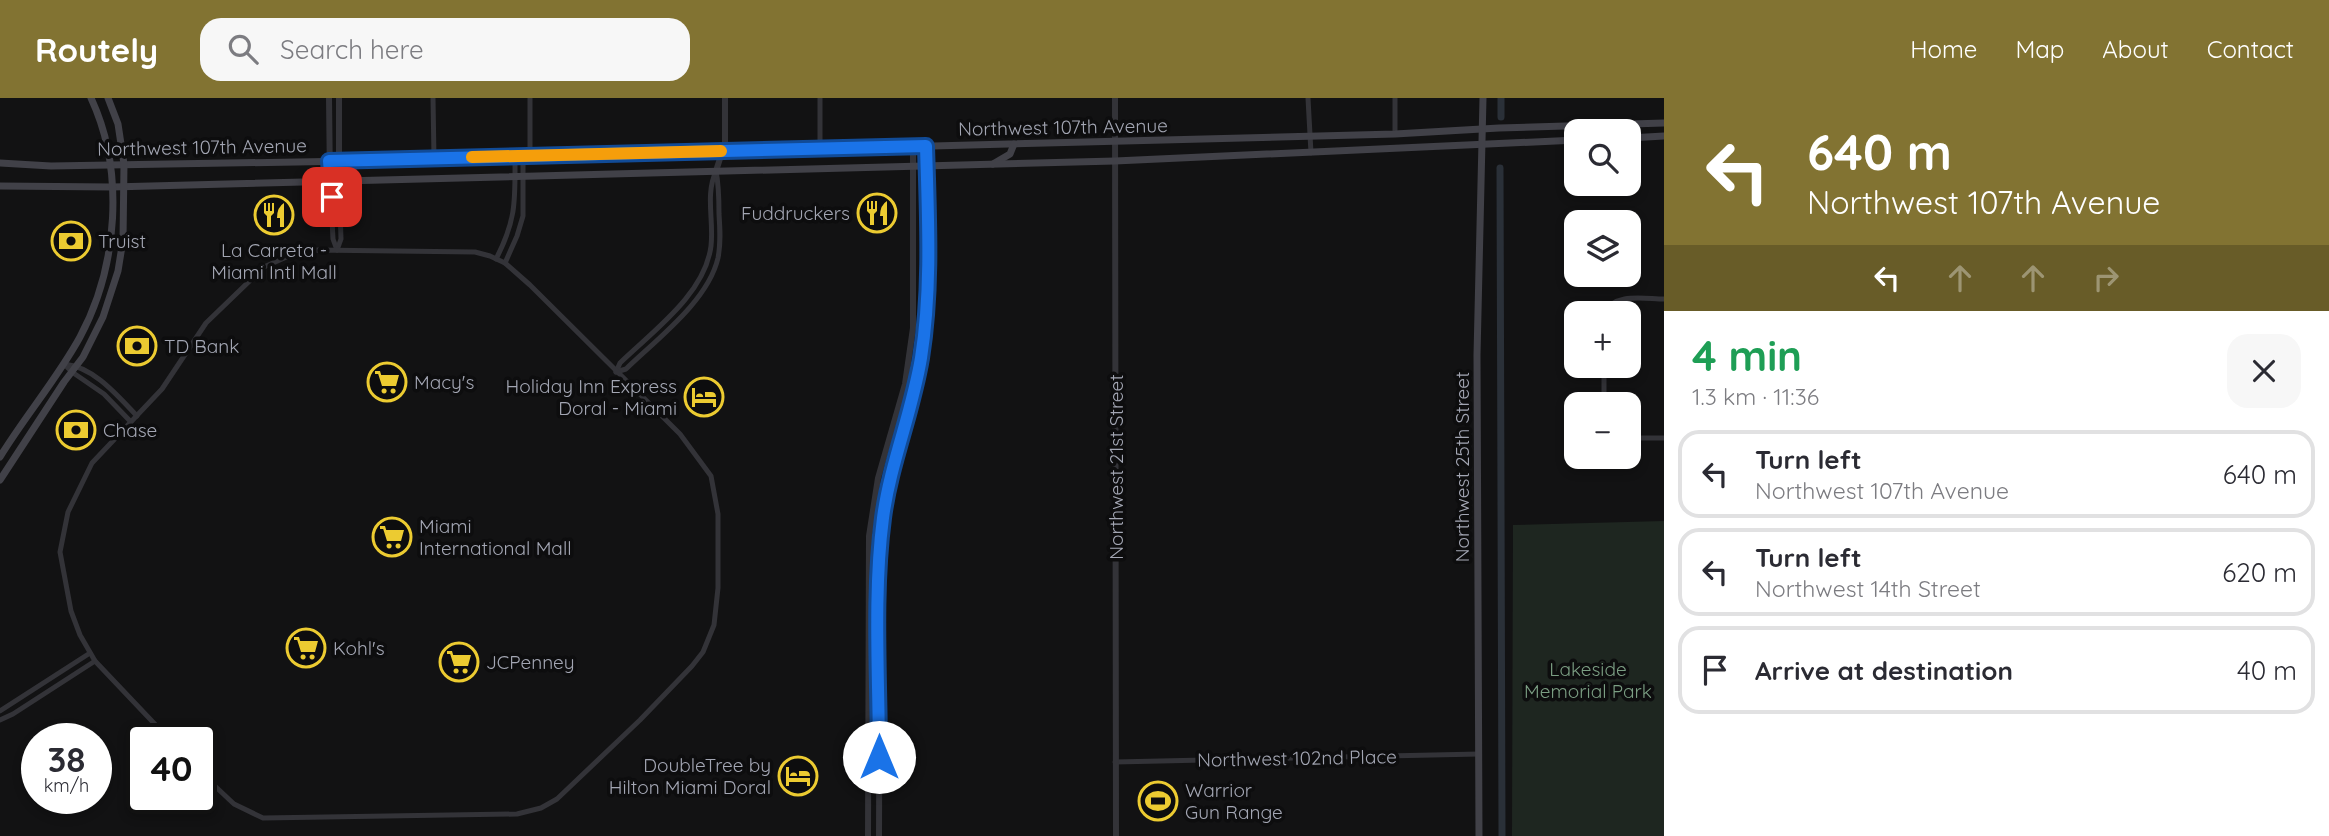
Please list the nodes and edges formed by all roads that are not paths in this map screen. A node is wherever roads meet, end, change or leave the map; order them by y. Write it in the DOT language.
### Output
graph roads {
  1 [pos="91,98"];
  2 [pos="108,98"];
  3 [pos="328,98"];
  4 [pos="339,98"];
  5 [pos="433,98"];
  6 [pos="530,98"];
  7 [pos="725,98"];
  8 [pos="820,98"];
  9 [pos="1115,98"];
  10 [pos="1308,98"];
  11 [pos="1395,98"];
  12 [pos="1483,98"];
  13 [pos="1664,123"];
  14 [pos="1482,130"];
  15 [pos="1395,134"];
  16 [pos="1309,136"];
  17 [pos="1664,136"];
  18 [pos="1641,137"];
  19 [pos="1564,140"];
  20 [pos="1115,141"];
  21 [pos="1481,143"];
  22 [pos="1014,144"];
  23 [pos="926,146"];
  24 [pos="913,147"];
  25 [pos="820,148"];
  26 [pos="723,151"];
  27 [pos="1311,153"];
  28 [pos="523,156"];
  29 [pos="434,158"];
  30 [pos="329,161"];
  31 [pos="339,161"];
  32 [pos="1115,161"];
  33 [pos="0,163"];
  34 [pos="110,164"];
  35 [pos="124,164"];
  36 [pos="992,164"];
  37 [pos="927,166"];
  38 [pos="913,167"];
  39 [pos="716,171"];
  40 [pos="519,177"];
  41 [pos="339,181"];
  42 [pos="330,182"];
  43 [pos="0,186"];
  44 [pos="112,187"];
  45 [pos="124,187"];
  46 [pos="337,250"];
  47 [pos="496,259"];
  48 [pos="505,263"];
  49 [pos="1664,299"];
  50 [pos="1618,301"];
  51 [pos="64,363"];
  52 [pos="77,365"];
  53 [pos="72,372"];
  54 [pos="616,372"];
  55 [pos="137,416"];
  56 [pos="131,422"];
  57 [pos="1641,438"];
  58 [pos="1664,438"];
  59 [pos="0,457"];
  60 [pos="0,478"];
  61 [pos="90,653"];
  62 [pos="95,661"];
  63 [pos="0,711"];
  64 [pos="0,720"];
  65 [pos="154,723"];
  66 [pos="1479,754"];
  67 [pos="1115,762"];
  68 [pos="217,788"];
  69 [pos="867,836"];
  70 [pos="879,836"];
  71 [pos="1115,836"];
  72 [pos="1479,836"];
  1 -- 34 [label="main road"];
  2 -- 35 [label="main road"];
  3 -- 30 [label="street"];
  4 -- 31 [label="street"];
  5 -- 29 [label="street"];
  6 -- 28 [label="street"];
  7 -- 26 [label="street"];
  8 -- 25 [label="street"];
  9 -- 20 [label="street, Northwest 21st Street"];
  10 -- 16 [label="street"];
  11 -- 15 [label="street"];
  12 -- 14 [label="main road, Northwest 25th Street"];
  13 -- 14 [label="main road, Northwest 107th Avenue"];
  14 -- 15 [label="main road, Northwest 107th Avenue"];
  14 -- 21 [label="main road, Northwest 25th Street"];
  15 -- 16 [label="main road, Northwest 107th Avenue"];
  16 -- 20 [label="main road, Northwest 107th Avenue"];
  16 -- 27 [label="street"];
  17 -- 18 [label="main road"];
  19 -- 21 [label="main road, Northwest 107th Avenue"];
  20 -- 22 [label="main road, Northwest 107th Avenue"];
  20 -- 32 [label="street, Northwest 21st Street"];
  21 -- 27 [label="main road, Northwest 107th Avenue"];
  21 -- 66 [label="main road, Northwest 25th Street"];
  22 -- 23 [label="main road, Northwest 107th Avenue"];
  22 -- 36 [label="main road"];
  23 -- 24 [label="main road, Northwest 107th Avenue"];
  23 -- 37 [label="street"];
  24 -- 25 [label="main road, Northwest 107th Avenue"];
  24 -- 38 [label="street"];
  25 -- 26 [label="main road, Northwest 107th Avenue"];
  26 -- 28 [label="main road, Northwest 107th Avenue"];
  26 -- 39 [label="street"];
  27 -- 32 [label="main road, Northwest 107th Avenue"];
  28 -- 29 [label="main road, Northwest 107th Avenue"];
  28 -- 40 [label="street"];
  29 -- 31 [label="main road, Northwest 107th Avenue"];
  30 -- 31 [label="main road, Northwest 107th Avenue"];
  30 -- 35 [label="main road, Northwest 107th Avenue"];
  30 -- 42 [label="street"];
  31 -- 41 [label="street"];
  32 -- 36 [label="main road, Northwest 107th Avenue"];
  32 -- 67 [label="street, Northwest 21st Street"];
  33 -- 34 [label="main road, Northwest 107th Avenue"];
  34 -- 35 [label="main road, Northwest 107th Avenue"];
  34 -- 44 [label="main road"];
  35 -- 45 [label="main road"];
  36 -- 37 [label="main road, Northwest 107th Avenue"];
  37 -- 38 [label="main road, Northwest 107th Avenue"];
  37 -- 70 [label="street"];
  38 -- 39 [label="main road, Northwest 107th Avenue"];
  38 -- 69 [label="street"];
  39 -- 40 [label="main road, Northwest 107th Avenue"];
  39 -- 54 [label="street"];
  40 -- 41 [label="main road, Northwest 107th Avenue"];
  40 -- 47 [label="street"];
  40 -- 48 [label="street"];
  41 -- 42 [label="main road, Northwest 107th Avenue"];
  41 -- 46 [label="street"];
  42 -- 45 [label="main road, Northwest 107th Avenue"];
  42 -- 46 [label="street"];
  43 -- 44 [label="main road, Northwest 107th Avenue"];
  44 -- 45 [label="main road, Northwest 107th Avenue"];
  44 -- 51 [label="main road"];
  45 -- 52 [label="main road"];
  46 -- 47 [label="street"];
  46 -- 55 [label="street"];
  47 -- 48 [label="street"];
  48 -- 54 [label="street"];
  49 -- 50 [label="street"];
  51 -- 52 [label="street"];
  51 -- 53 [label="street"];
  51 -- 59 [label="main road"];
  52 -- 53 [label="main road"];
  52 -- 55 [label="street"];
  53 -- 56 [label="street"];
  53 -- 60 [label="main road"];
  54 -- 68 [label="street"];
  55 -- 56 [label="street"];
  56 -- 61 [label="street"];
  57 -- 58 [label="street"];
  61 -- 62 [label="street"];
  61 -- 63 [label="street"];
  62 -- 64 [label="street"];
  62 -- 65 [label="street"];
  66 -- 67 [label="street, Northwest 102nd Place"];
  66 -- 72 [label="main road, Northwest 25th Street"];
  67 -- 71 [label="street, Northwest 21st Street"];
}
